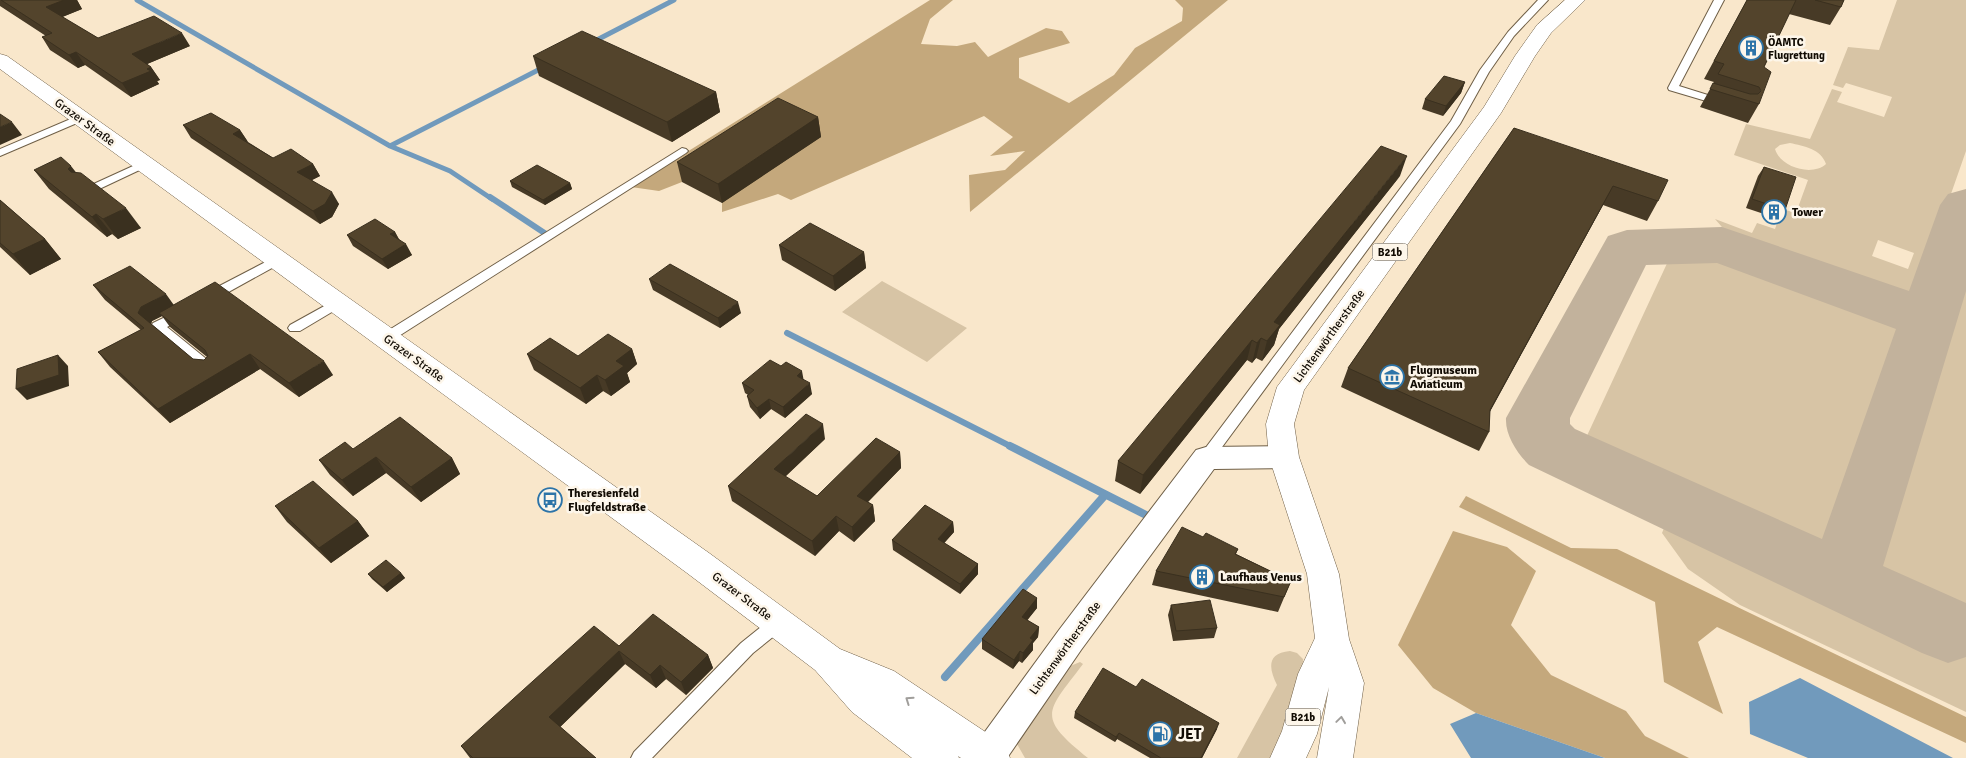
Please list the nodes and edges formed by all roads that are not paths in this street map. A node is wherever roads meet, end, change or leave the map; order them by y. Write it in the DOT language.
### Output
graph roads {
  1 [pos="1543,0"];
  2 [pos="1576,0"];
  3 [pos="1719,0"];
  4 [pos="0,60"];
  5 [pos="1734,106"];
  6 [pos="80,118"];
  7 [pos="682,151"];
  8 [pos="0,153"];
  9 [pos="144,164"];
  10 [pos="91,189"];
  11 [pos="277,260"];
  12 [pos="337,303"];
  13 [pos="295,328"];
  14 [pos="386,338"];
  15 [pos="210,369"];
  16 [pos="1284,457"];
  17 [pos="1206,458"];
  18 [pos="778,623"];
  19 [pos="1332,639"];
  20 [pos="928,745"];
  21 [pos="990,757"];
  22 [pos="640,758"];
  23 [pos="1288,758"];
  24 [pos="1336,758"];
  1 -- 17 [label="lane"];
  2 -- 16 [label="street, Lichtenwörtherstraße / B21b"];
  3 -- 5 [label="lane"];
  4 -- 6 [label="street, Grazer Straße"];
  6 -- 8 [label="lane"];
  6 -- 9 [label="street, Grazer Straße"];
  7 -- 14 [label="lane"];
  9 -- 10 [label="lane"];
  9 -- 11 [label="street, Grazer Straße"];
  11 -- 12 [label="street, Grazer Straße"];
  11 -- 15 [label="lane"];
  12 -- 13 [label="lane"];
  12 -- 14 [label="street, Grazer Straße"];
  14 -- 18 [label="street, Grazer Straße"];
  16 -- 17 [label="street"];
  16 -- 19 [label="street, B21b"];
  17 -- 21 [label="street, Lichtenwörtherstraße"];
  18 -- 20 [label="street, Grazer Straße"];
  18 -- 22 [label="lane"];
  19 -- 23 [label="street, B21b"];
  24 -- 19 [label="street, B21b, one-way"];
  20 -- 21 [label="street, Grazer Straße"];
}
